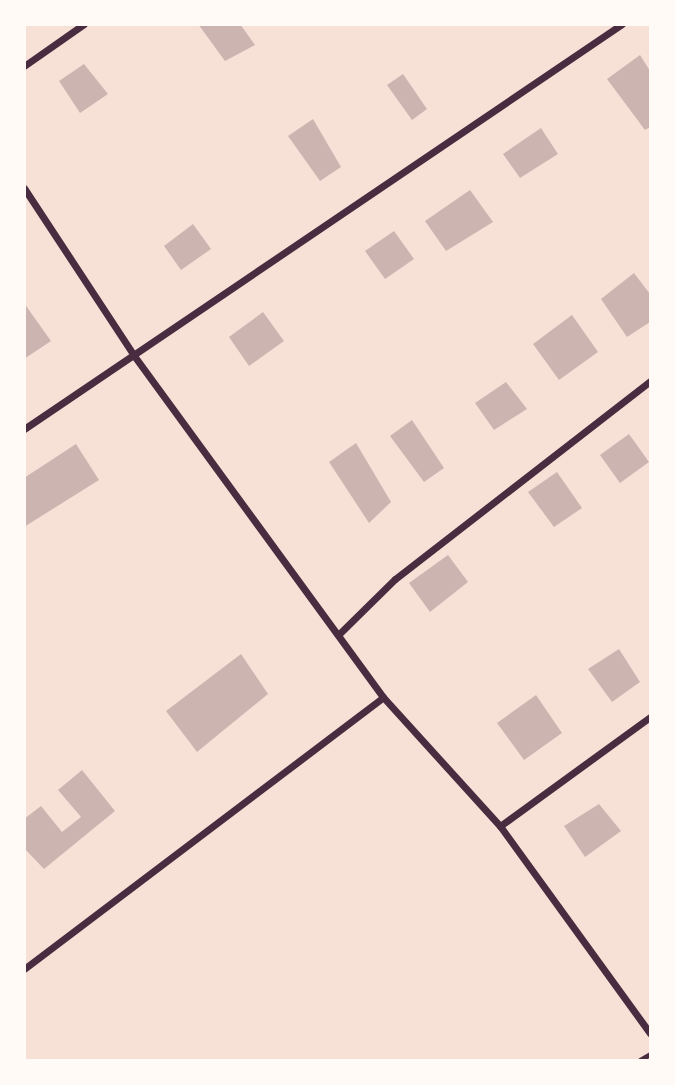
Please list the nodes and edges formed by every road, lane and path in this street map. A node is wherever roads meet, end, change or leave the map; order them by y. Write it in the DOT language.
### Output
graph roads {
  1 [pos="84,24"];
  2 [pos="622,24"];
  3 [pos="24,66"];
  4 [pos="24,188"];
  5 [pos="135,357"];
  6 [pos="650,381"];
  7 [pos="24,429"];
  8 [pos="339,634"];
  9 [pos="383,697"];
  10 [pos="650,717"];
  11 [pos="500,826"];
  12 [pos="24,969"];
  13 [pos="650,1033"];
  14 [pos="650,1054"];
  15 [pos="640,1060"];
  1 -- 3 [label="street"];
  2 -- 5 [label="street"];
  4 -- 5 [label="street"];
  5 -- 7 [label="street"];
  5 -- 8 [label="street"];
  6 -- 8 [label="street"];
  8 -- 9 [label="street"];
  9 -- 11 [label="street"];
  9 -- 12 [label="street"];
  10 -- 11 [label="street"];
  11 -- 13 [label="street"];
  14 -- 15 [label="lane"];
}
